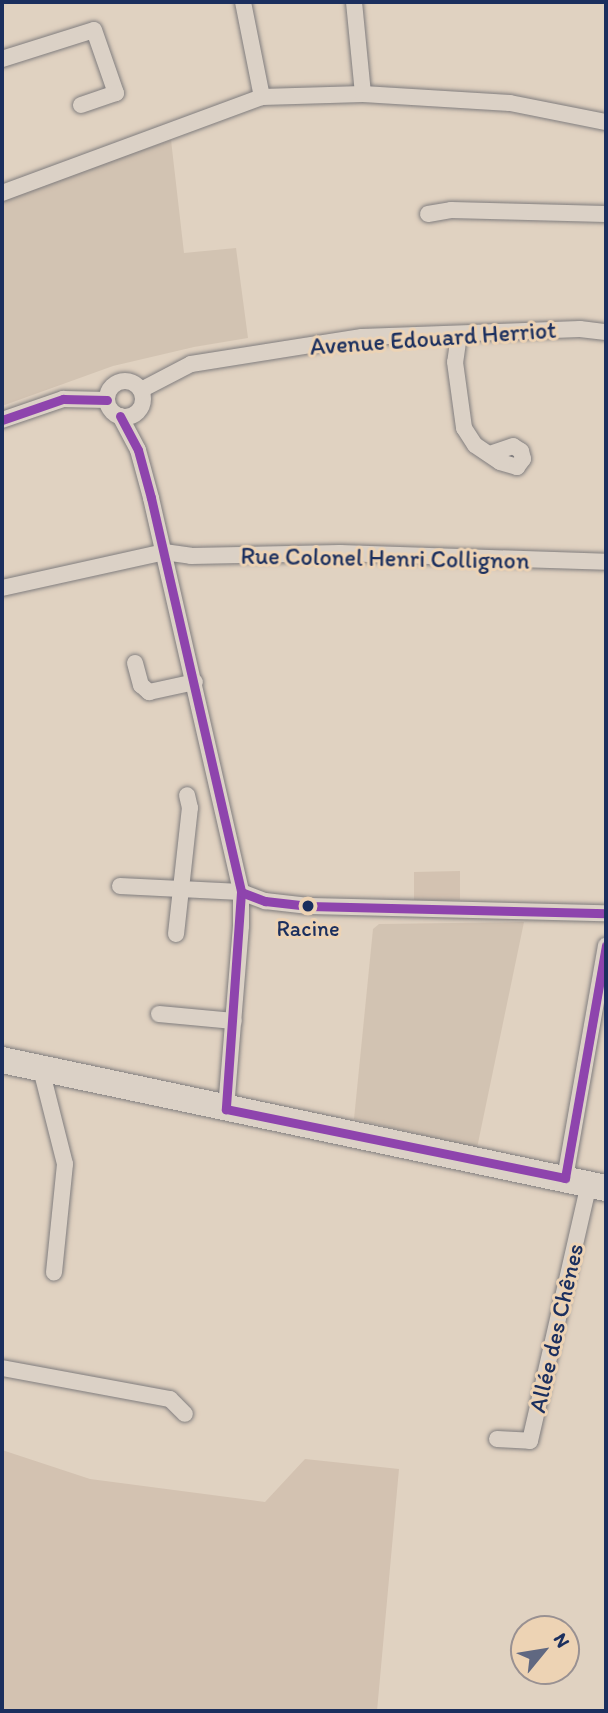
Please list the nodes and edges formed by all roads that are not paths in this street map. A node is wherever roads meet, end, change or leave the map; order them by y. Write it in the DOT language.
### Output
graph roads {
  1 [pos="243,2"];
  2 [pos="354,2"];
  3 [pos="2,59"];
  4 [pos="363,94"];
  5 [pos="262,97"];
  6 [pos="81,105"];
  7 [pos="606,122"];
  8 [pos="2,193"];
  9 [pos="428,214"];
  10 [pos="606,214"];
  11 [pos="606,332"];
  12 [pos="459,334"];
  13 [pos="141,390"];
  14 [pos="107,400"];
  15 [pos="138,412"];
  16 [pos="120,416"];
  17 [pos="2,419"];
  18 [pos="138,450"];
  19 [pos="490,454"];
  20 [pos="164,552"];
  21 [pos="606,562"];
  22 [pos="2,588"];
  23 [pos="135,663"];
  24 [pos="195,682"];
  25 [pos="187,795"];
  26 [pos="120,886"];
  27 [pos="180,891"];
  28 [pos="241,891"];
  29 [pos="606,913"];
  30 [pos="176,934"];
  31 [pos="606,946"];
  32 [pos="159,1014"];
  33 [pos="234,1021"];
  34 [pos="2,1060"];
  35 [pos="44,1069"];
  36 [pos="226,1109"];
  37 [pos="587,1183"];
  38 [pos="54,1272"];
  39 [pos="2,1368"];
  40 [pos="185,1414"];
  41 [pos="497,1439"];
  1 -- 5 [label="street"];
  2 -- 4 [label="street"];
  3 -- 6 [label="street"];
  4 -- 5 [label="street"];
  4 -- 7 [label="street"];
  5 -- 8 [label="street"];
  9 -- 10 [label="street"];
  11 -- 12 [label="street, Avenue Edouard Herriot"];
  12 -- 13 [label="street, Avenue Edouard Herriot"];
  12 -- 19 [label="street"];
  13 -- 14 [label="street"];
  13 -- 15 [label="street"];
  14 -- 16 [label="street"];
  14 -- 17 [label="street"];
  15 -- 16 [label="street"];
  15 -- 18 [label="street"];
  16 -- 18 [label="street"];
  18 -- 20 [label="street"];
  20 -- 21 [label="street, Rue Colonel Henri Collignon"];
  20 -- 22 [label="street, Rue Colonel Henri Collignon"];
  20 -- 24 [label="street"];
  23 -- 24 [label="street"];
  24 -- 28 [label="street"];
  25 -- 27 [label="street"];
  26 -- 27 [label="street"];
  27 -- 28 [label="street"];
  27 -- 30 [label="street"];
  28 -- 29 [label="street"];
  28 -- 33 [label="street"];
  31 -- 37 [label="street"];
  32 -- 33 [label="street"];
  33 -- 36 [label="street"];
  34 -- 35 [label="main road"];
  35 -- 36 [label="main road"];
  35 -- 38 [label="street"];
  36 -- 37 [label="main road"];
  37 -- 41 [label="street, Allée des Chênes"];
  39 -- 40 [label="street"];
}
